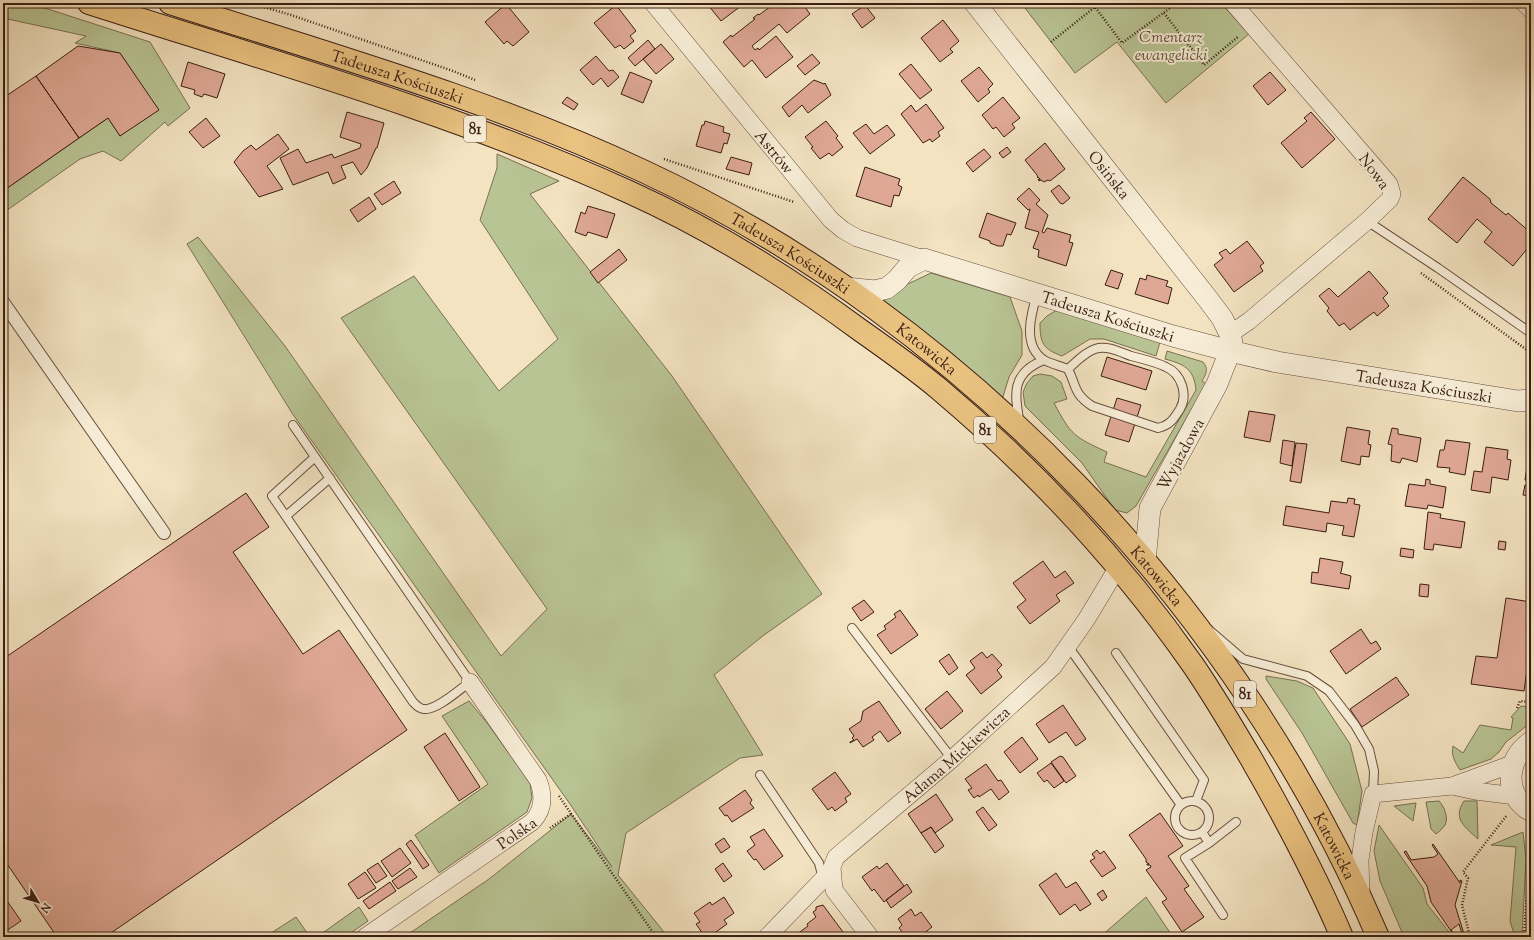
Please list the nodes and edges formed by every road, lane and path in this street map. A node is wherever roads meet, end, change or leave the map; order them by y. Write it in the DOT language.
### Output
graph roads {
  1 [pos="89,3"];
  2 [pos="170,3"];
  3 [pos="653,3"];
  4 [pos="975,3"];
  5 [pos="1169,3"];
  6 [pos="1177,3"];
  7 [pos="1233,3"];
  8 [pos="1524,3"];
  9 [pos="1172,7"];
  10 [pos="1531,10"];
  11 [pos="1164,13"];
  12 [pos="1243,32"];
  13 [pos="1051,42"];
  14 [pos="1367,221"];
  15 [pos="924,259"];
  16 [pos="1416,270"];
  17 [pos="846,288"];
  18 [pos="1037,294"];
  19 [pos="3,302"];
  20 [pos="836,312"];
  21 [pos="1531,333"];
  22 [pos="1230,343"];
  23 [pos="1531,353"];
  24 [pos="1044,360"];
  25 [pos="1068,369"];
  26 [pos="1527,403"];
  27 [pos="293,425"];
  28 [pos="1020,428"];
  29 [pos="315,457"];
  30 [pos="330,478"];
  31 [pos="286,516"];
  32 [pos="164,533"];
  33 [pos="1145,561"];
  34 [pos="1118,566"];
  35 [pos="1185,612"];
  36 [pos="852,628"];
  37 [pos="1068,646"];
  38 [pos="1116,653"];
  39 [pos="470,682"];
  40 [pos="1531,702"];
  41 [pos="1517,708"];
  42 [pos="1531,742"];
  43 [pos="952,759"];
  44 [pos="1512,764"];
  45 [pos="760,775"];
  46 [pos="1452,786"];
  47 [pos="558,794"];
  48 [pos="1372,794"];
  49 [pos="1196,801"];
  50 [pos="1181,805"];
  51 [pos="1521,810"];
  52 [pos="1236,822"];
  53 [pos="1202,832"];
  54 [pos="1209,843"];
  55 [pos="828,876"];
  56 [pos="1361,899"];
  57 [pos="1223,915"];
  58 [pos="365,937"];
  59 [pos="656,937"];
  60 [pos="767,937"];
  61 [pos="870,937"];
  62 [pos="1342,937"];
  63 [pos="1378,937"];
  64 [pos="1470,937"];
  65 [pos="1524,937"];
  1 -- 20 [label="main road, Tadeusza Kościuszki / 81"];
  2 -- 17 [label="main road, Tadeusza Kościuszki / 81"];
  3 -- 15 [label="street, Astrów"];
  4 -- 22 [label="street, Osińska"];
  5 -- 9 [label="path"];
  6 -- 9 [label="path"];
  7 -- 14 [label="street, Nowa"];
  8 -- 10 [label="street"];
  9 -- 11 [label="path"];
  11 -- 12 [label="path"];
  11 -- 13 [label="path"];
  14 -- 21 [label="lane"];
  14 -- 22 [label="street, Nowa"];
  15 -- 17 [label="street, Tadeusza Kościuszki"];
  15 -- 18 [label="street, Tadeusza Kościuszki"];
  16 -- 23 [label="path"];
  17 -- 28 [label="main road, Katowicka / 81"];
  18 -- 22 [label="street, Tadeusza Kościuszki"];
  18 -- 24 [label="lane"];
  19 -- 32 [label="street"];
  20 -- 34 [label="main road, Katowicka / 81"];
  22 -- 26 [label="street, Tadeusza Kościuszki"];
  22 -- 33 [label="street, Wyjazdowa"];
  24 -- 25 [label="lane"];
  24 -- 28 [label="lane"];
  25 -- 25 [label="lane"];
  27 -- 29 [label="lane"];
  28 -- 33 [label="main road, Katowicka / 81"];
  29 -- 30 [label="lane"];
  29 -- 31 [label="lane"];
  30 -- 31 [label="lane"];
  30 -- 39 [label="lane"];
  31 -- 39 [label="lane"];
  33 -- 35 [label="main road, Katowicka / 81"];
  34 -- 37 [label="street, Adama Mickiewicza"];
  34 -- 62 [label="main road, Katowicka / 81"];
  35 -- 48 [label="lane"];
  35 -- 56 [label="main road, Katowicka / 81"];
  36 -- 43 [label="lane"];
  37 -- 43 [label="street, Adama Mickiewicza"];
  37 -- 50 [label="lane"];
  38 -- 49 [label="lane"];
  39 -- 58 [label="street, Polska"];
  40 -- 41 [label="path"];
  42 -- 44 [label="street"];
  43 -- 55 [label="street, Adama Mickiewicza"];
  44 -- 46 [label="street"];
  44 -- 51 [label="street"];
  45 -- 55 [label="lane"];
  46 -- 48 [label="street"];
  46 -- 51 [label="street"];
  47 -- 59 [label="path"];
  48 -- 56 [label="street"];
  49 -- 50 [label="lane"];
  49 -- 53 [label="lane"];
  50 -- 53 [label="lane"];
  51 -- 64 [label="path"];
  51 -- 65 [label="path"];
  52 -- 54 [label="lane"];
  53 -- 54 [label="lane"];
  54 -- 57 [label="lane"];
  55 -- 60 [label="street"];
  55 -- 61 [label="street"];
  56 -- 63 [label="main road, Katowicka / 81"];
}
